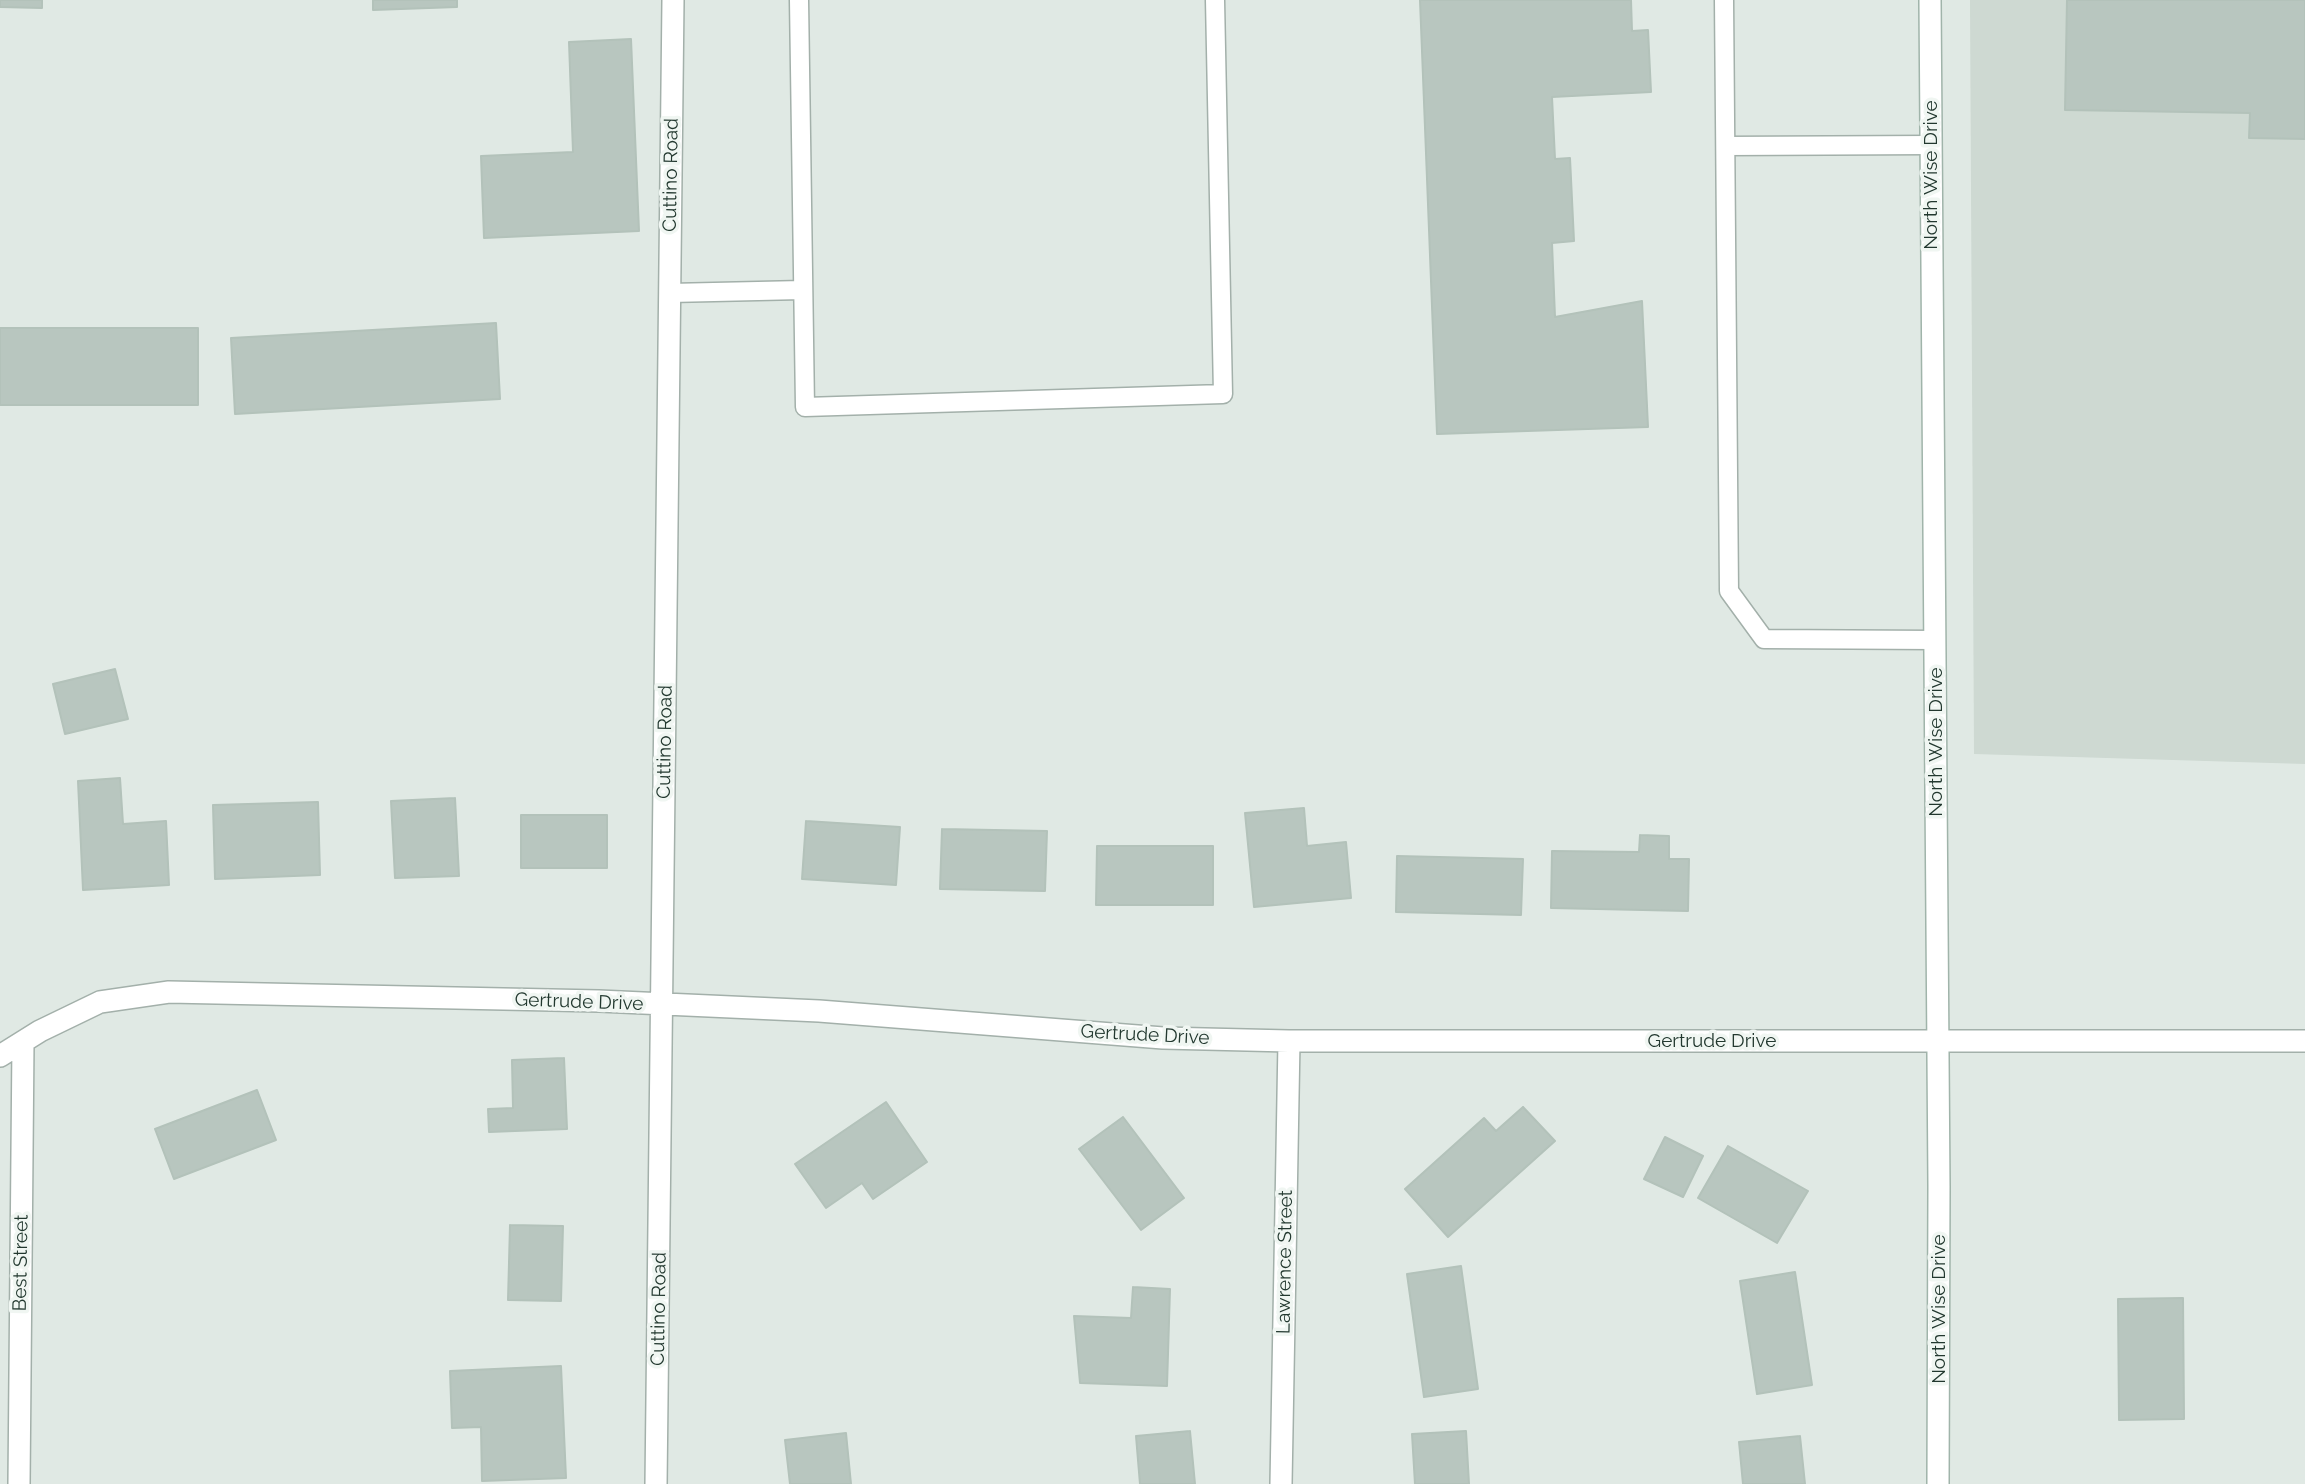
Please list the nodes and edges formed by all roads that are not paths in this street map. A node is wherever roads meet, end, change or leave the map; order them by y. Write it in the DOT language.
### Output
graph roads {
  1 [pos="673,0"];
  2 [pos="799,0"];
  3 [pos="1215,0"];
  4 [pos="1724,0"];
  5 [pos="1930,0"];
  6 [pos="1931,145"];
  7 [pos="1726,146"];
  8 [pos="802,290"];
  9 [pos="670,293"];
  10 [pos="1935,640"];
  11 [pos="662,1004"];
  12 [pos="1290,1041"];
  13 [pos="2305,1041"];
  14 [pos="23,1042"];
  15 [pos="1938,1042"];
  16 [pos="0,1056"];
  17 [pos="19,1484"];
  18 [pos="656,1484"];
  19 [pos="1281,1484"];
  20 [pos="1938,1484"];
  1 -- 9 [label="street, Cuttino Road"];
  2 -- 8 [label="lane"];
  3 -- 8 [label="lane"];
  4 -- 7 [label="lane"];
  5 -- 6 [label="street, North Wise Drive"];
  6 -- 7 [label="lane"];
  6 -- 10 [label="street, North Wise Drive"];
  7 -- 10 [label="lane"];
  8 -- 9 [label="lane"];
  9 -- 11 [label="street, Cuttino Road"];
  10 -- 15 [label="street, North Wise Drive"];
  11 -- 12 [label="street, Gertrude Drive"];
  11 -- 14 [label="street, Gertrude Drive"];
  11 -- 18 [label="street, Cuttino Road"];
  12 -- 15 [label="street, Gertrude Drive"];
  12 -- 19 [label="street, Lawrence Street"];
  13 -- 15 [label="street, Gertrude Drive"];
  14 -- 16 [label="street, Gertrude Drive"];
  14 -- 17 [label="street, Best Street"];
  15 -- 20 [label="street, North Wise Drive"];
}
